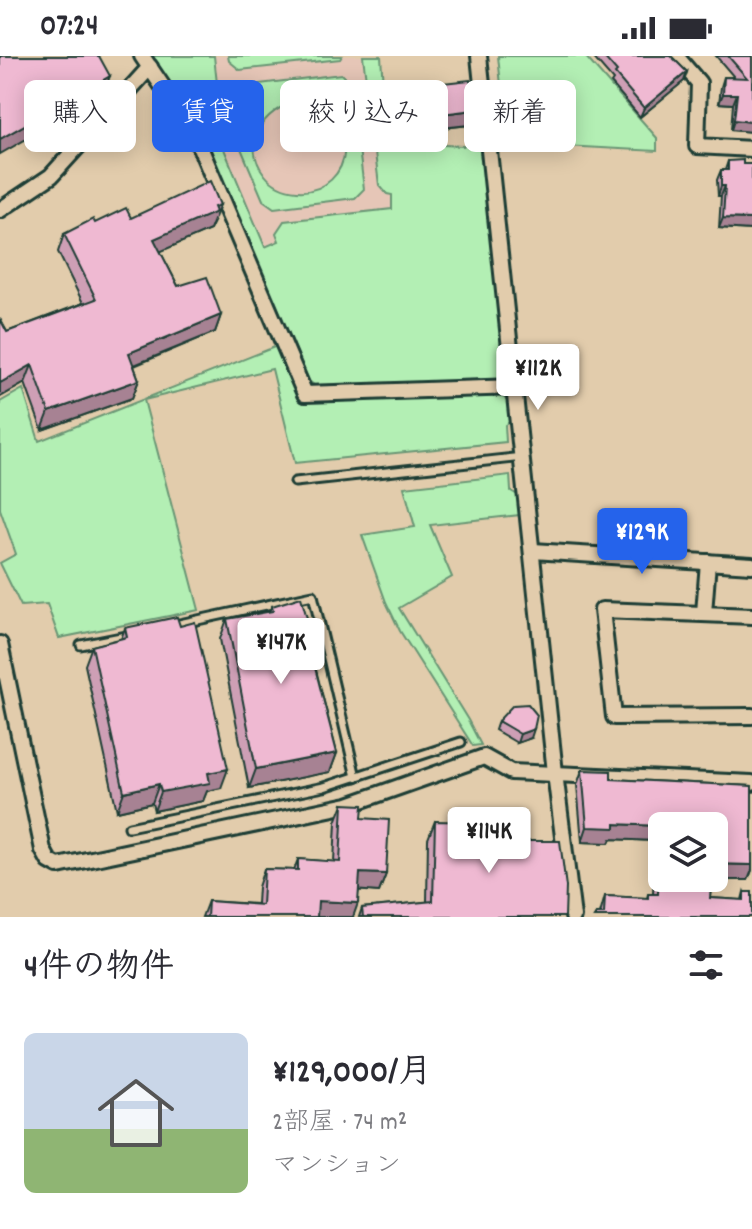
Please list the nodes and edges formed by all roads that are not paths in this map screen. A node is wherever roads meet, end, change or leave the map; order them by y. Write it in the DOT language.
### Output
graph roads {
  1 [pos="479,56"];
  2 [pos="676,56"];
  3 [pos="146,62"];
  4 [pos="752,149"];
  5 [pos="0,210"];
  6 [pos="516,387"];
  7 [pos="524,456"];
  8 [pos="295,482"];
  9 [pos="533,551"];
  10 [pos="708,562"];
  11 [pos="752,565"];
  12 [pos="704,613"];
  13 [pos="752,616"];
  14 [pos="159,629"];
  15 [pos="143,632"];
  16 [pos="0,644"];
  17 [pos="81,645"];
  18 [pos="752,716"];
  19 [pos="461,742"];
  20 [pos="439,750"];
  21 [pos="446,770"];
  22 [pos="555,773"];
  23 [pos="356,777"];
  24 [pos="752,783"];
  25 [pos="129,827"];
  26 [pos="573,917"];
  1 -- 6 [label="street"];
  2 -- 4 [label="street"];
  3 -- 5 [label="street"];
  3 -- 6 [label="street"];
  6 -- 7 [label="street"];
  7 -- 8 [label="lane"];
  7 -- 9 [label="street"];
  9 -- 10 [label="street"];
  9 -- 22 [label="street"];
  10 -- 11 [label="street"];
  10 -- 12 [label="street"];
  12 -- 13 [label="street"];
  12 -- 18 [label="street"];
  14 -- 23 [label="lane"];
  15 -- 17 [label="lane"];
  16 -- 21 [label="street"];
  19 -- 20 [label="lane"];
  20 -- 21 [label="lane"];
  20 -- 23 [label="lane"];
  21 -- 22 [label="street"];
  22 -- 24 [label="street"];
  22 -- 26 [label="street"];
  23 -- 25 [label="lane"];
}
